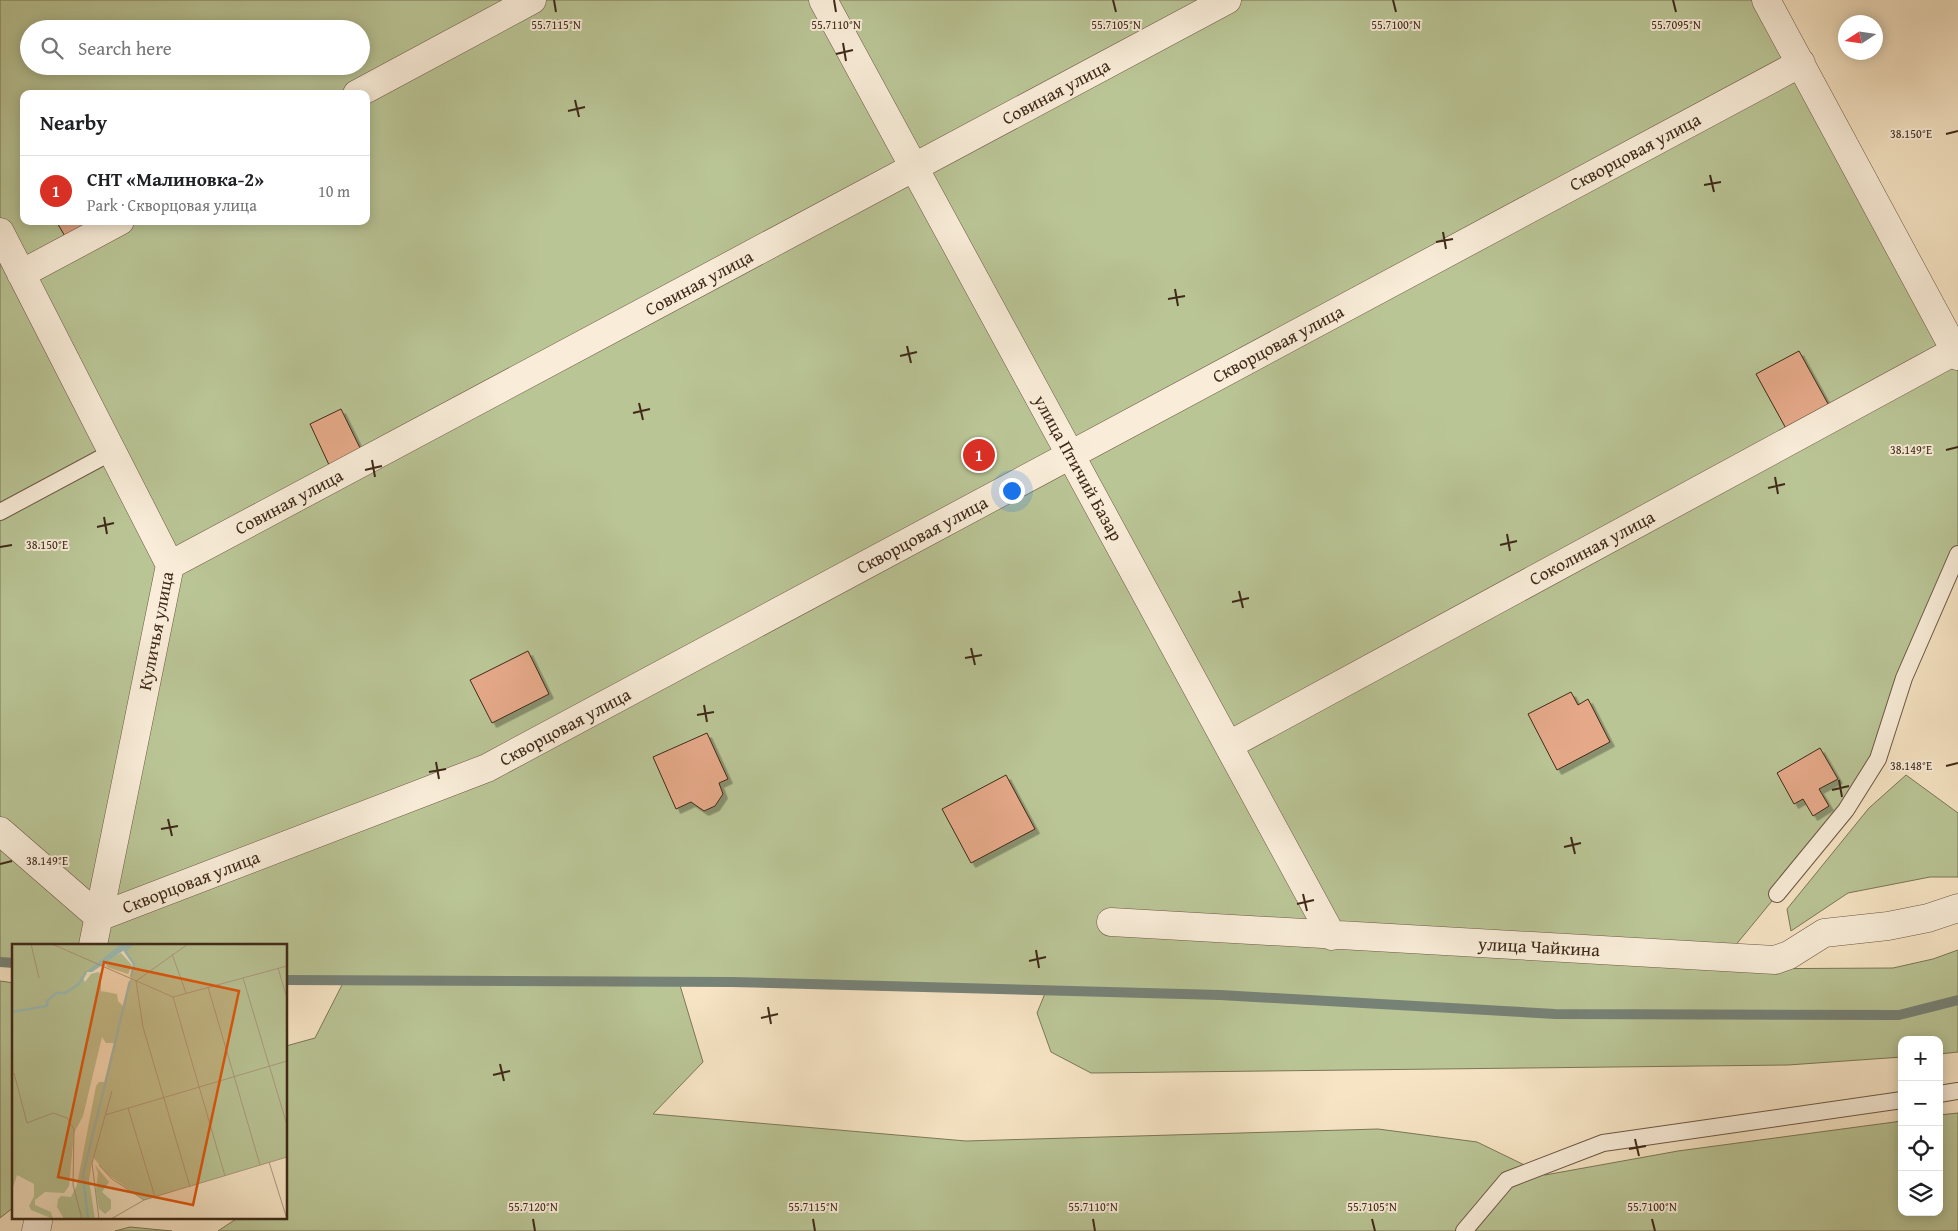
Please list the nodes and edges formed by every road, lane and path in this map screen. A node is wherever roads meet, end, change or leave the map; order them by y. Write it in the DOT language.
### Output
graph roads {
  1 [pos="532,0"];
  2 [pos="823,0"];
  3 [pos="1227,0"];
  4 [pos="1766,0"];
  5 [pos="1801,63"];
  6 [pos="364,90"];
  7 [pos="914,167"];
  8 [pos="113,225"];
  9 [pos="0,232"];
  10 [pos="22,274"];
  11 [pos="1957,353"];
  12 [pos="112,452"];
  13 [pos="1071,455"];
  14 [pos="0,512"];
  15 [pos="1958,554"];
  16 [pos="170,565"];
  17 [pos="1229,745"];
  18 [pos="0,831"];
  19 [pos="1777,894"];
  20 [pos="1958,908"];
  21 [pos="99,917"];
  22 [pos="1111,922"];
  23 [pos="1332,936"];
  24 [pos="93,944"];
  25 [pos="1958,1091"];
  26 [pos="1943,1093"];
  27 [pos="1898,1101"];
  28 [pos="39,1218"];
  29 [pos="36,1231"];
  30 [pos="1464,1231"];
  1 -- 6 [label="street"];
  2 -- 7 [label="street, улица Птичий Базар"];
  3 -- 7 [label="street, Совиная улица"];
  4 -- 5 [label="street"];
  5 -- 11 [label="street"];
  5 -- 13 [label="street, Скворцовая улица"];
  7 -- 13 [label="street, улица Птичий Базар"];
  7 -- 16 [label="street, Совиная улица"];
  8 -- 10 [label="street"];
  9 -- 10 [label="street, Куличья улица"];
  10 -- 12 [label="street, Куличья улица"];
  11 -- 17 [label="street, Соколиная улица"];
  12 -- 14 [label="lane"];
  12 -- 16 [label="street, Куличья улица"];
  13 -- 17 [label="street, улица Птичий Базар"];
  13 -- 21 [label="street, Скворцовая улица"];
  15 -- 19 [label="lane"];
  16 -- 21 [label="street, Куличья улица"];
  17 -- 23 [label="street, улица Птичий Базар"];
  18 -- 21 [label="street"];
  20 -- 23 [label="street, улица Чайкина"];
  21 -- 24 [label="street, Куличья улица"];
  22 -- 23 [label="street, улица Чайкина"];
  25 -- 26 [label="lane"];
  27 -- 30 [label="lane"];
  28 -- 29 [label="street"];
}
